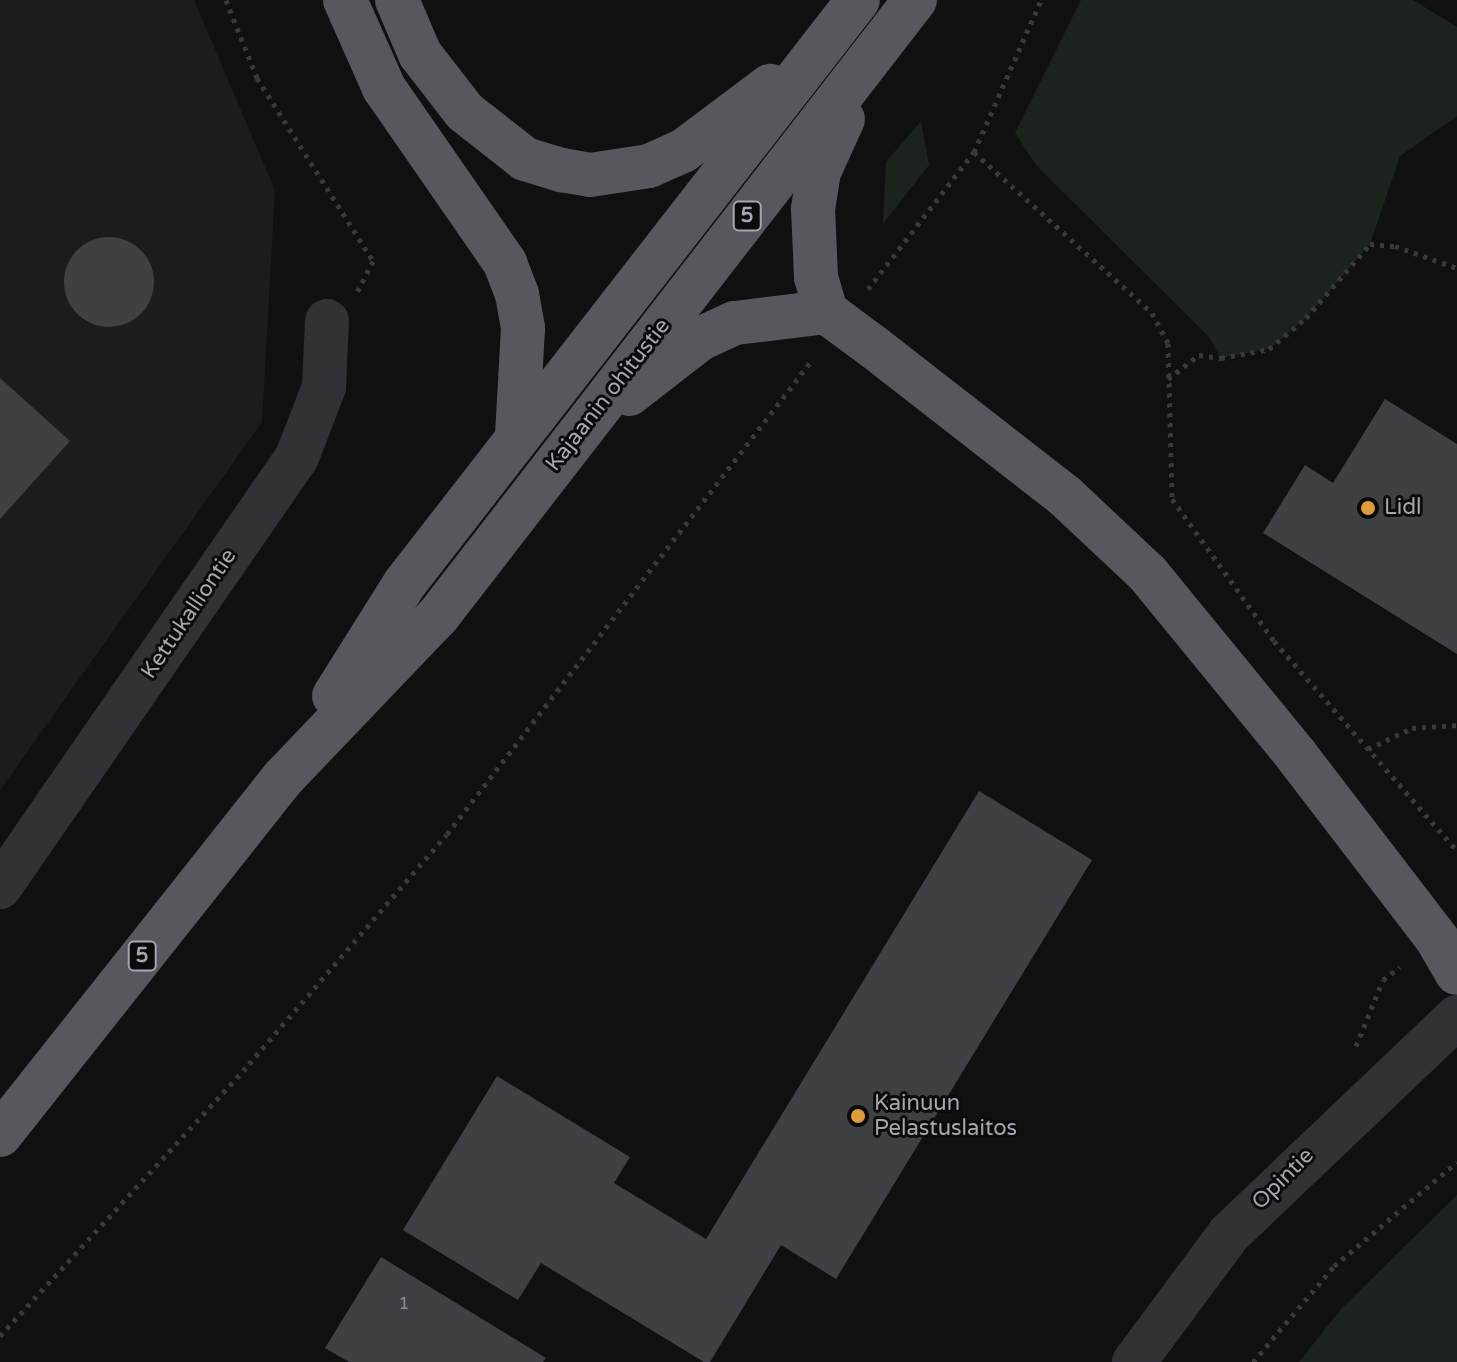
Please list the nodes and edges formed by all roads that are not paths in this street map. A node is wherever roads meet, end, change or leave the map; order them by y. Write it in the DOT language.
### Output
graph roads {
  1 [pos="345,0"];
  2 [pos="397,0"];
  3 [pos="858,0"];
  4 [pos="915,0"];
  5 [pos="814,55"];
  6 [pos="869,58"];
  7 [pos="836,318"];
  8 [pos="327,321"];
  9 [pos="579,432"];
  10 [pos="517,435"];
  11 [pos="284,777"];
  12 [pos="0,887"];
  13 [pos="1457,973"];
  14 [pos="1457,1017"];
  15 [pos="0,1135"];
  16 [pos="1134,1362"];
  1 -- 10 [label="highway"];
  2 -- 5 [label="highway"];
  3 -- 5 [label="highway, Kajaanin ohitustie / 5"];
  4 -- 6 [label="highway, Kajaanin ohitustie / 5"];
  5 -- 10 [label="highway, Kajaanin ohitustie / 5"];
  6 -- 7 [label="highway"];
  6 -- 9 [label="highway, Kajaanin ohitustie / 5"];
  7 -- 9 [label="highway"];
  7 -- 13 [label="highway, bridge"];
  8 -- 12 [label="street, Kettukalliontie"];
  9 -- 11 [label="highway, Kajaanin ohitustie / 5"];
  10 -- 11 [label="highway, Kajaanin ohitustie / 5"];
  11 -- 15 [label="highway, Kajaanin ohitustie / 5"];
  14 -- 16 [label="street, Opintie"];
}
